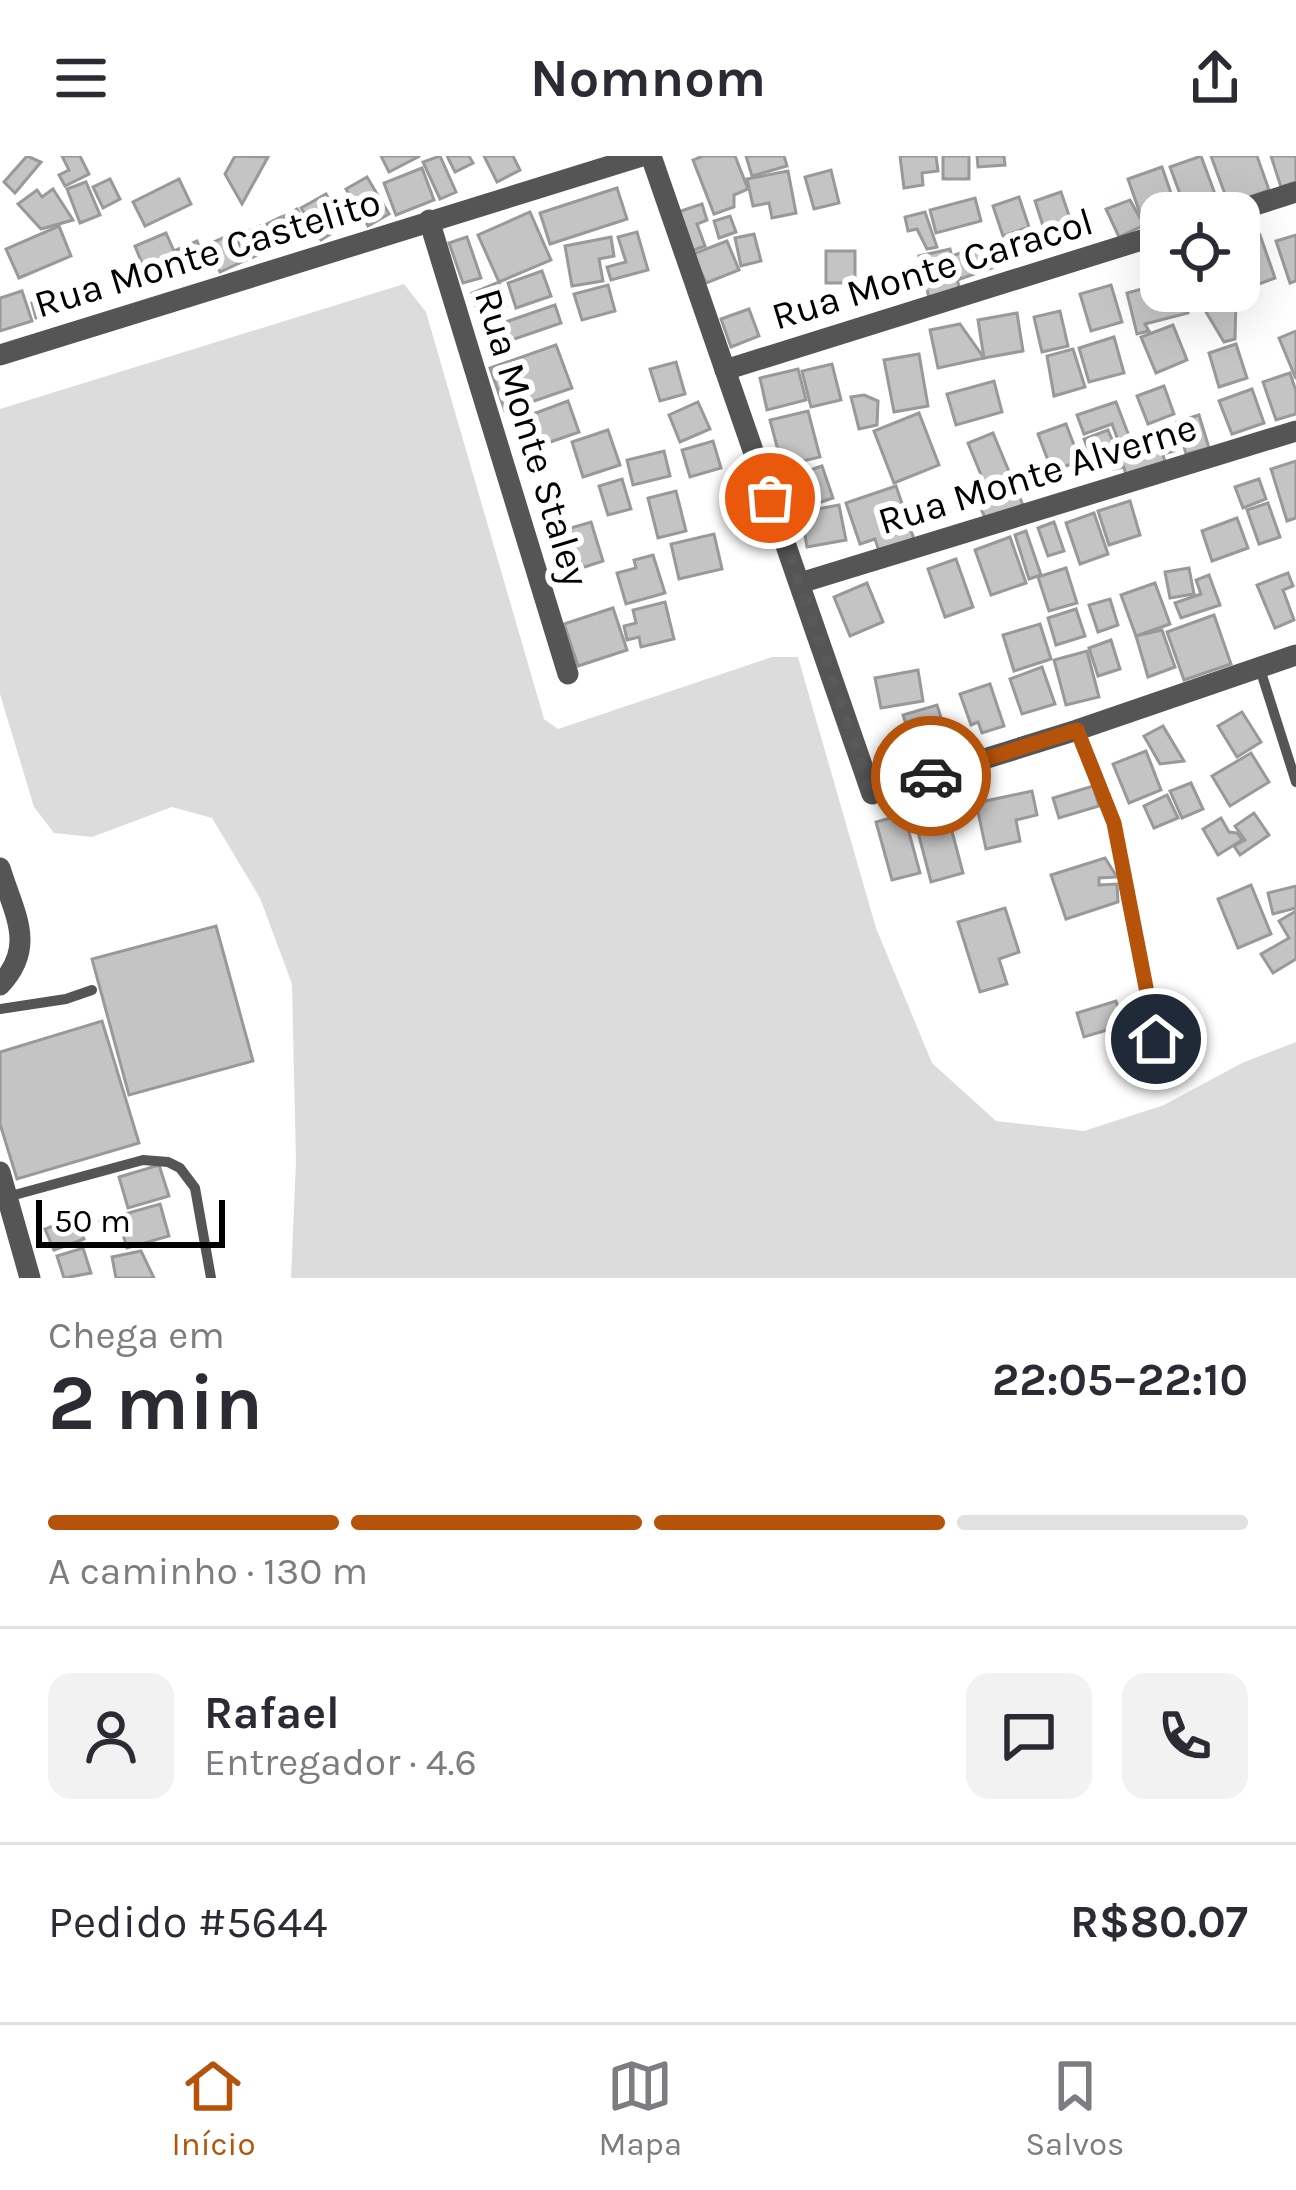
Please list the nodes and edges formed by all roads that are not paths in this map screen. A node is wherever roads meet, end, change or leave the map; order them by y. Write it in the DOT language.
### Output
graph roads {
  1 [pos="647,156"];
  2 [pos="1296,193"];
  3 [pos="1260,204"];
  4 [pos="429,220"];
  5 [pos="1140,241"];
  6 [pos="0,355"];
  7 [pos="725,370"];
  8 [pos="1296,431"];
  9 [pos="800,584"];
  10 [pos="1296,655"];
  11 [pos="1258,666"];
  12 [pos="568,674"];
  13 [pos="1077,730"];
  14 [pos="1296,782"];
  15 [pos="0,868"];
  16 [pos="0,985"];
  17 [pos="92,990"];
  18 [pos="0,1009"];
  19 [pos="1156,1039"];
  20 [pos="0,1172"];
  21 [pos="7,1197"];
  22 [pos="30,1278"];
  23 [pos="211,1278"];
  1 -- 4 [label="street, Rua Monte Castelito"];
  1 -- 7 [label="street"];
  2 -- 3 [label="street"];
  4 -- 6 [label="street, Rua Monte Castelito"];
  4 -- 12 [label="street, Rua Monte Staley"];
  5 -- 7 [label="street, Rua Monte Caracol"];
  7 -- 9 [label="street"];
  8 -- 9 [label="street, Rua Monte Alverne"];
  9 -- 13 [label="street"];
  10 -- 11 [label="street"];
  11 -- 13 [label="street"];
  11 -- 14 [label="lane"];
  13 -- 19 [label="lane"];
  15 -- 16 [label="street"];
  17 -- 18 [label="lane"];
  20 -- 21 [label="street"];
  21 -- 22 [label="street"];
  21 -- 23 [label="lane"];
}
